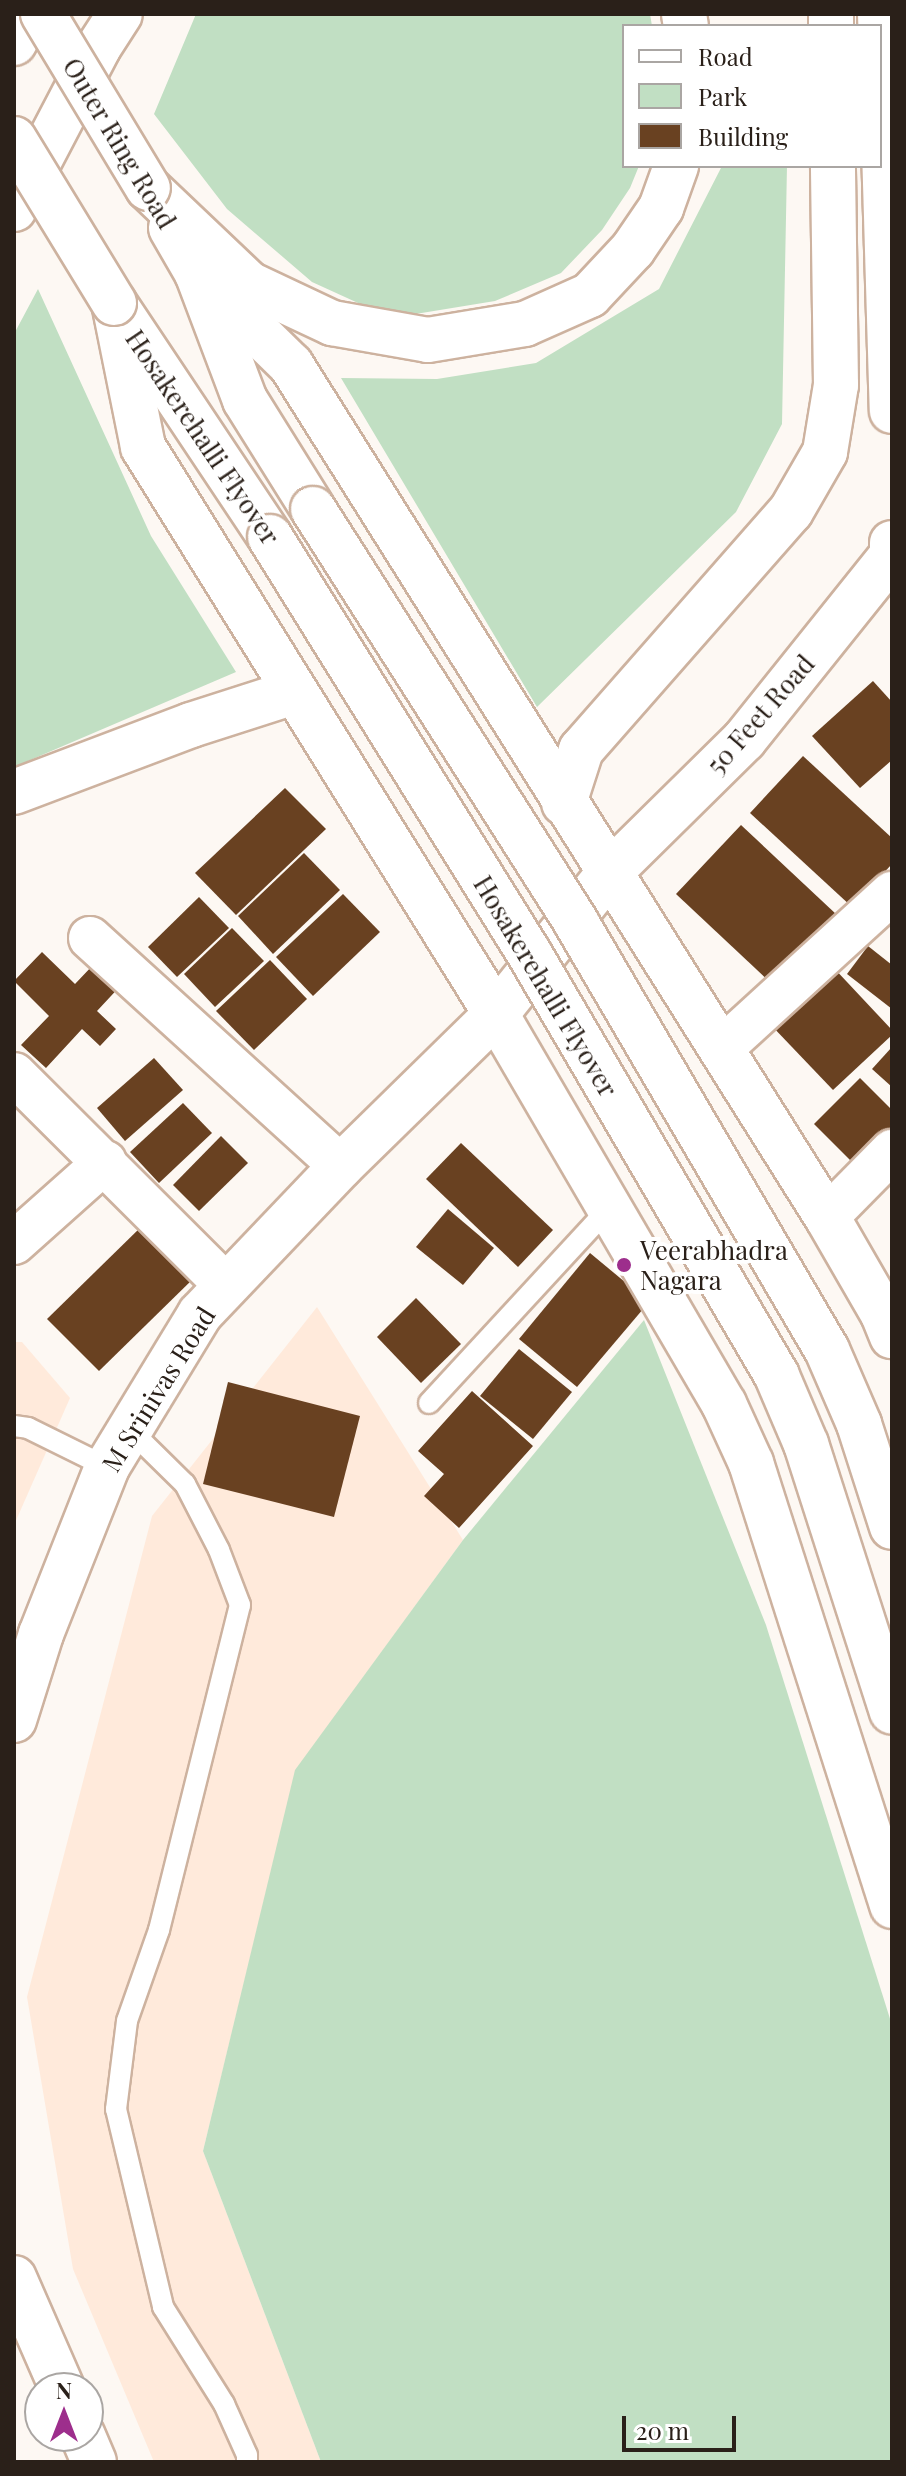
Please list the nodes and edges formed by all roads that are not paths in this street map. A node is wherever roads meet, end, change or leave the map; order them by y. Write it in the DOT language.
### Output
graph roads {
  1 [pos="31,14"];
  2 [pos="43,14"];
  3 [pos="120,14"];
  4 [pos="14,43"];
  5 [pos="882,54"];
  6 [pos="14,139"];
  7 [pos="675,168"];
  8 [pos="833,168"];
  9 [pos="148,188"];
  10 [pos="14,209"];
  11 [pos="890,216"];
  12 [pos="197,273"];
  13 [pos="114,303"];
  14 [pos="892,411"];
  15 [pos="892,543"];
  16 [pos="892,555"];
  17 [pos="294,692"];
  18 [pos="14,792"];
  19 [pos="564,803"];
  20 [pos="609,873"];
  21 [pos="892,893"];
  22 [pos="90,938"];
  23 [pos="496,1014"];
  24 [pos="722,1048"];
  25 [pos="14,1074"];
  26 [pos="892,1151"];
  27 [pos="105,1162"];
  28 [pos="341,1166"];
  29 [pos="610,1207"];
  30 [pos="827,1217"];
  31 [pos="14,1243"];
  32 [pos="226,1285"];
  33 [pos="892,1336"];
  34 [pos="429,1403"];
  35 [pos="14,1426"];
  36 [pos="128,1428"];
  37 [pos="107,1467"];
  38 [pos="892,1527"];
  39 [pos="892,1712"];
  40 [pos="14,1720"];
  41 [pos="892,1906"];
  42 [pos="14,2278"];
  43 [pos="55,2372"];
  44 [pos="247,2462"];
  1 -- 4 [label="main road"];
  2 -- 9 [label="main road, Outer Ring Road, bridge"];
  3 -- 10 [label="main road"];
  5 -- 11 [label="main road"];
  6 -- 13 [label="main road, bridge"];
  7 -- 9 [label="main road"];
  8 -- 19 [label="main road"];
  9 -- 12 [label="main road, Outer Ring Road"];
  11 -- 14 [label="main road"];
  12 -- 19 [label="main road"];
  12 -- 38 [label="main road, Hosakerehalli Flyover, bridge"];
  13 -- 17 [label="main road"];
  13 -- 39 [label="main road, Hosakerehalli Flyover, bridge"];
  15 -- 16 [label="main road, 50 Feet Road"];
  16 -- 20 [label="main road, 50 Feet Road"];
  17 -- 18 [label="main road"];
  17 -- 23 [label="main road"];
  19 -- 20 [label="main road"];
  20 -- 23 [label="main road, 50 Feet Road"];
  20 -- 24 [label="main road"];
  21 -- 24 [label="street"];
  22 -- 28 [label="street"];
  23 -- 28 [label="main road, M Srinivas Road"];
  23 -- 29 [label="main road"];
  24 -- 30 [label="main road"];
  25 -- 27 [label="street"];
  26 -- 30 [label="street"];
  27 -- 31 [label="street"];
  27 -- 32 [label="street"];
  28 -- 32 [label="main road, M Srinivas Road"];
  29 -- 34 [label="lane"];
  29 -- 41 [label="main road"];
  30 -- 33 [label="main road"];
  32 -- 36 [label="main road, M Srinivas Road"];
  35 -- 37 [label="lane"];
  36 -- 37 [label="main road, M Srinivas Road"];
  36 -- 44 [label="lane"];
  37 -- 40 [label="main road, M Srinivas Road"];
  42 -- 43 [label="main road"];
}
